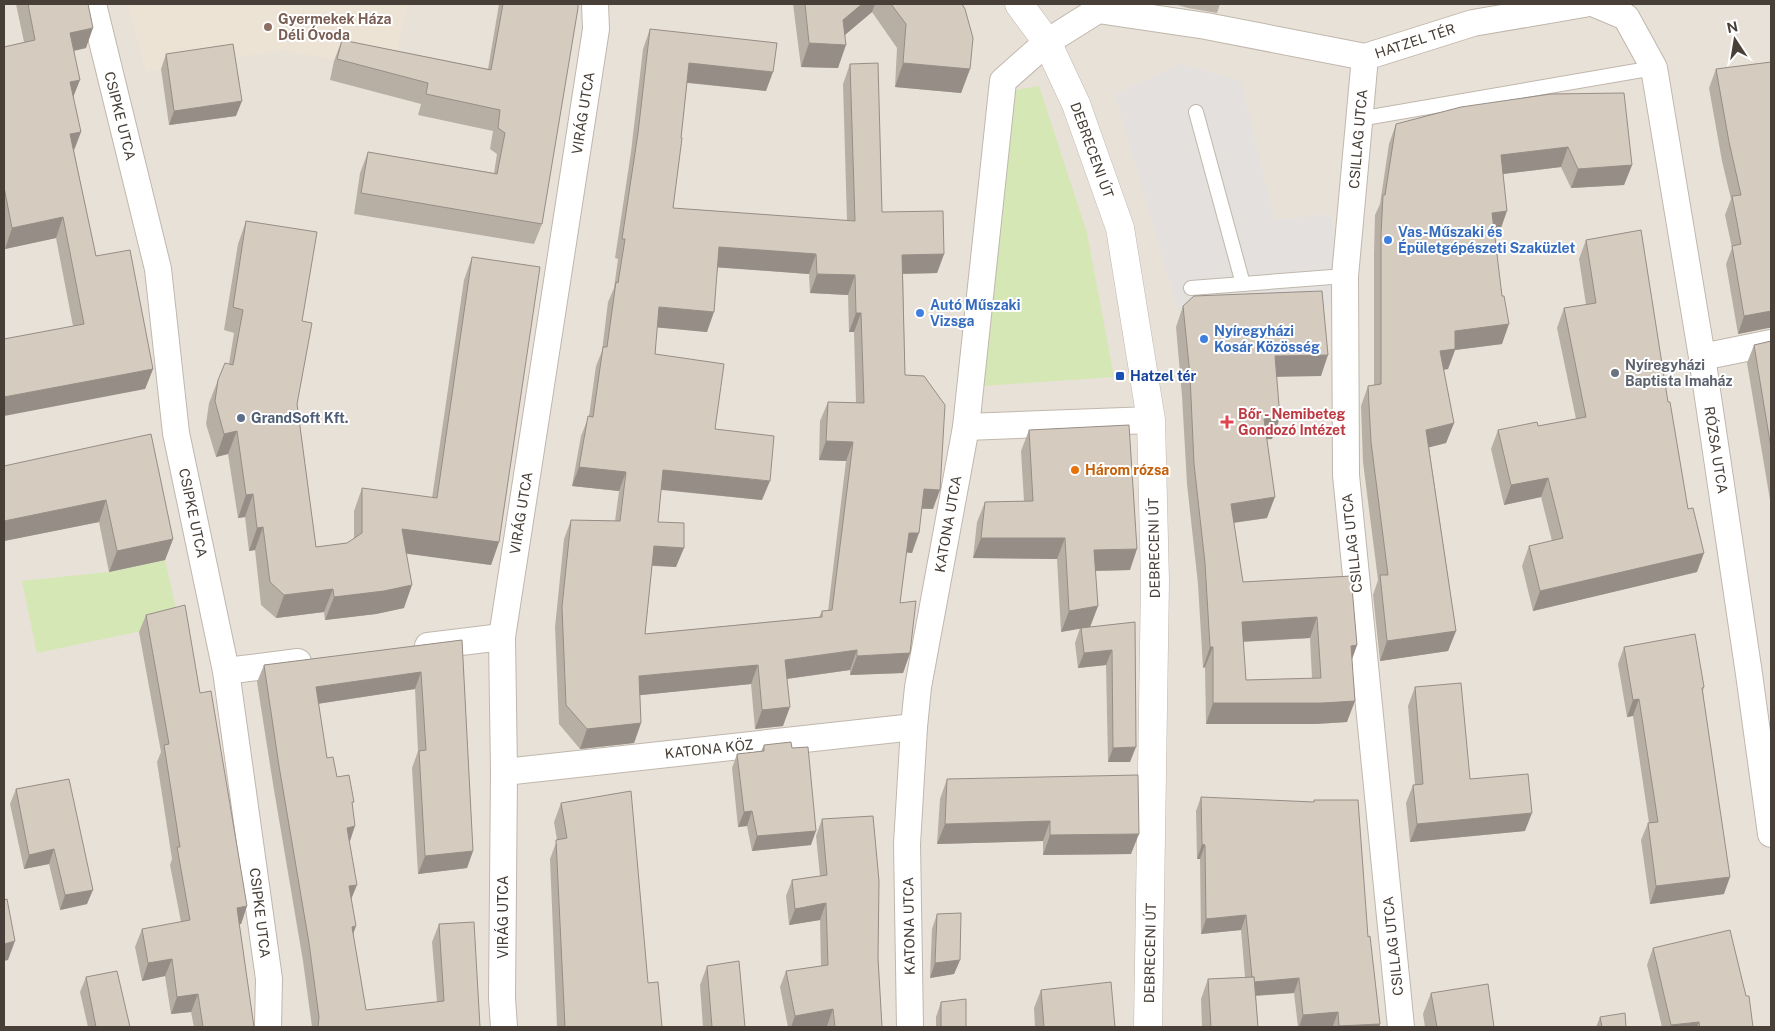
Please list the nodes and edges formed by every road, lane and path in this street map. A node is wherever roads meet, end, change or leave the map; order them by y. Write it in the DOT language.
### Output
graph roads {
  1 [pos="93,4"];
  2 [pos="595,4"];
  3 [pos="1019,4"];
  4 [pos="1584,4"];
  5 [pos="1595,4"];
  6 [pos="1470,13"];
  7 [pos="1047,42"];
  8 [pos="1365,57"];
  9 [pos="1654,68"];
  10 [pos="1196,112"];
  11 [pos="1360,120"];
  12 [pos="1345,276"];
  13 [pos="1243,284"];
  14 [pos="1191,288"];
  15 [pos="1771,342"];
  16 [pos="1702,357"];
  17 [pos="1151,420"];
  18 [pos="966,427"];
  19 [pos="502,637"];
  20 [pos="404,649"];
  21 [pos="325,659"];
  22 [pos="226,671"];
  23 [pos="914,727"];
  24 [pos="504,772"];
  25 [pos="1771,834"];
  26 [pos="268,1027"];
  27 [pos="504,1027"];
  28 [pos="910,1027"];
  29 [pos="1148,1027"];
  30 [pos="1401,1027"];
  1 -- 22 [label="street, CSIPKE UTCA"];
  2 -- 19 [label="street, VIRÁG UTCA"];
  3 -- 7 [label="street, DEBRECENI ÚT"];
  4 -- 6 [label="street, HATZEL TÉR"];
  5 -- 9 [label="street"];
  6 -- 8 [label="street, HATZEL TÉR"];
  7 -- 8 [label="street, HATZEL TÉR"];
  7 -- 17 [label="street, DEBRECENI ÚT"];
  7 -- 18 [label="street, KATONA UTCA"];
  8 -- 11 [label="street, CSILLAG UTCA"];
  9 -- 11 [label="lane"];
  9 -- 16 [label="street, RÓZSA UTCA"];
  10 -- 13 [label="lane"];
  11 -- 12 [label="street, CSILLAG UTCA"];
  12 -- 13 [label="lane"];
  12 -- 30 [label="street, CSILLAG UTCA"];
  13 -- 14 [label="lane"];
  15 -- 16 [label="street"];
  16 -- 25 [label="street, RÓZSA UTCA"];
  17 -- 18 [label="street"];
  17 -- 29 [label="street, DEBRECENI ÚT"];
  18 -- 23 [label="street, KATONA UTCA"];
  19 -- 20 [label="street"];
  19 -- 24 [label="street, VIRÁG UTCA"];
  21 -- 22 [label="street"];
  22 -- 26 [label="street, CSIPKE UTCA"];
  23 -- 24 [label="street, KATONA KÖZ"];
  23 -- 28 [label="street, KATONA UTCA"];
  24 -- 27 [label="street, VIRÁG UTCA"];
}
